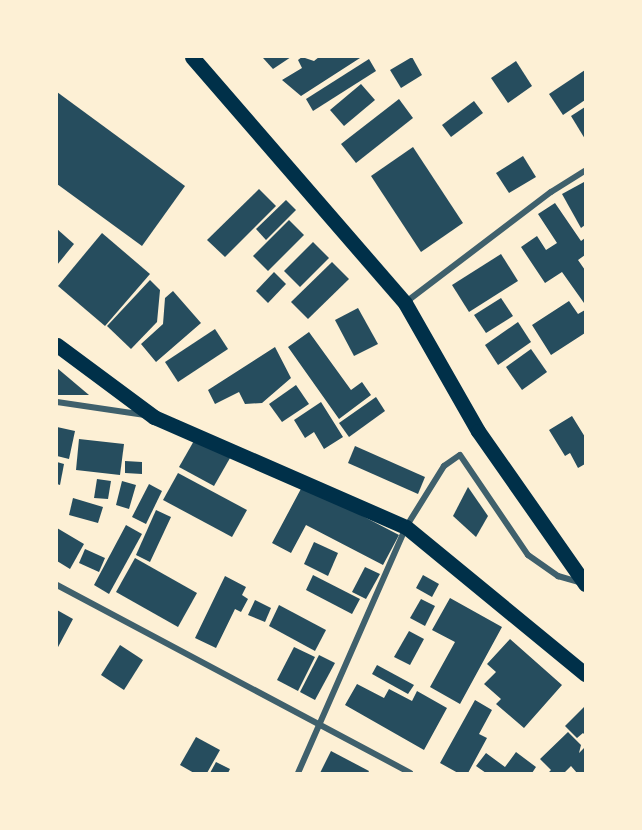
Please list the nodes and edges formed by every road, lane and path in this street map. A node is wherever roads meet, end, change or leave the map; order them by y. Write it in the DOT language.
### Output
graph roads {
  1 [pos="192,57"];
  2 [pos="585,171"];
  3 [pos="405,303"];
  4 [pos="57,345"];
  5 [pos="57,402"];
  6 [pos="154,417"];
  7 [pos="406,527"];
  8 [pos="584,584"];
  9 [pos="57,585"];
  10 [pos="585,674"];
  11 [pos="322,725"];
  12 [pos="298,773"];
  13 [pos="410,773"];
  1 -- 3 [label="main road"];
  2 -- 3 [label="street"];
  3 -- 8 [label="main road"];
  4 -- 6 [label="main road"];
  5 -- 6 [label="street"];
  6 -- 7 [label="main road"];
  7 -- 8 [label="street"];
  7 -- 10 [label="main road"];
  7 -- 11 [label="street"];
  9 -- 11 [label="street"];
  11 -- 12 [label="street"];
  11 -- 13 [label="street"];
}
